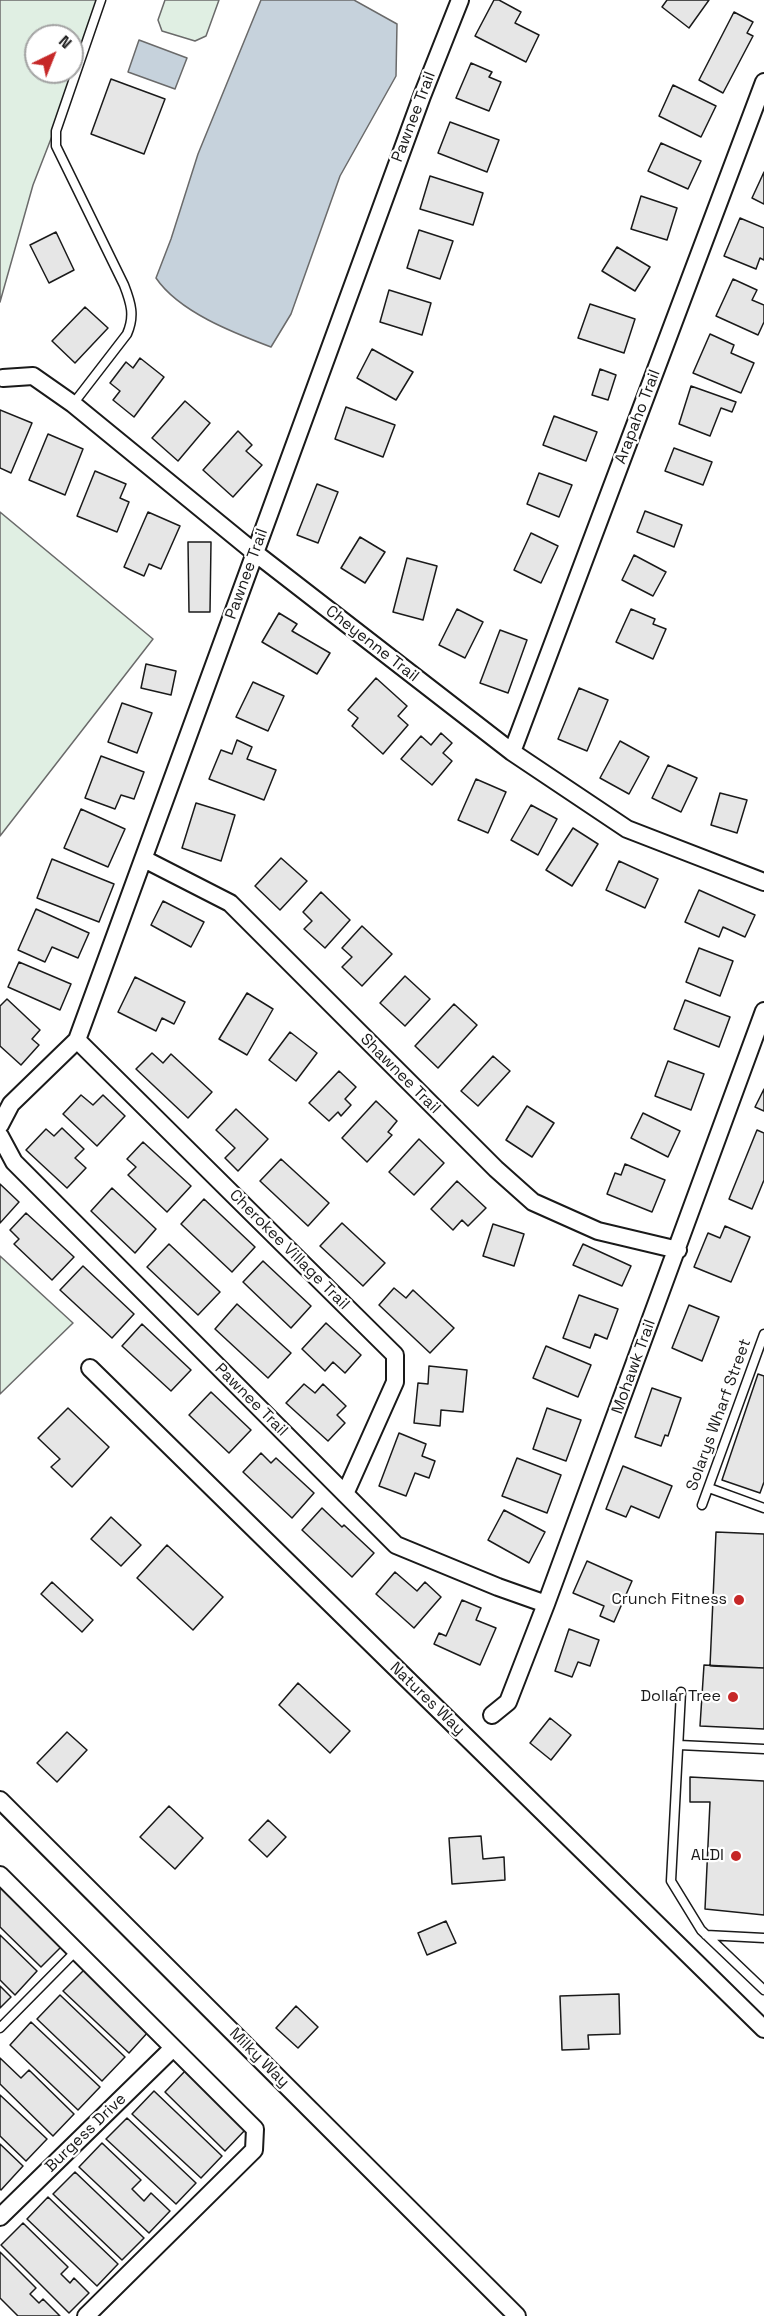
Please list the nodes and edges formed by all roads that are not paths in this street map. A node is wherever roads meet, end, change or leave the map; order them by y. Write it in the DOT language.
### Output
graph roads {
  1 [pos="101,0"];
  2 [pos="460,0"];
  3 [pos="764,82"];
  4 [pos="3,378"];
  5 [pos="73,404"];
  6 [pos="254,552"];
  7 [pos="512,752"];
  8 [pos="144,859"];
  9 [pos="764,882"];
  10 [pos="764,1011"];
  11 [pos="76,1040"];
  12 [pos="0,1125"];
  13 [pos="0,1136"];
  14 [pos="678,1250"];
  15 [pos="764,1334"];
  16 [pos="90,1368"];
  17 [pos="709,1488"];
  18 [pos="345,1494"];
  19 [pos="702,1505"];
  20 [pos="764,1508"];
  21 [pos="546,1604"];
  22 [pos="681,1692"];
  23 [pos="492,1715"];
  24 [pos="679,1745"];
  25 [pos="764,1749"];
  26 [pos="0,1800"];
  27 [pos="0,1875"];
  28 [pos="706,1935"];
  29 [pos="764,1938"];
  30 [pos="76,1951"];
  31 [pos="764,1990"];
  32 [pos="0,2028"];
  33 [pos="764,2029"];
  34 [pos="172,2048"];
  35 [pos="0,2217"];
  36 [pos="86,2316"];
  37 [pos="517,2316"];
  1 -- 5 [label="lane"];
  2 -- 6 [label="street, Pawnee Trail"];
  3 -- 7 [label="street, Arapaho Trail"];
  4 -- 5 [label="street, Cheyenne Trail"];
  5 -- 6 [label="street, Cheyenne Trail"];
  6 -- 7 [label="street, Cheyenne Trail"];
  6 -- 8 [label="street, Pawnee Trail"];
  7 -- 9 [label="street, Cheyenne Trail"];
  8 -- 11 [label="street, Pawnee Trail"];
  8 -- 14 [label="street, Shawnee Trail"];
  10 -- 14 [label="street, Mohawk Trail"];
  11 -- 12 [label="street, Pawnee Trail"];
  11 -- 18 [label="street, Cherokee Village Trail"];
  13 -- 18 [label="street, Pawnee Trail"];
  14 -- 21 [label="street, Mohawk Trail"];
  15 -- 17 [label="lane, Solarys Wharf Street"];
  16 -- 33 [label="street, Natures Way"];
  17 -- 19 [label="lane, Solarys Wharf Street"];
  17 -- 20 [label="lane"];
  18 -- 21 [label="street, Pawnee Trail"];
  21 -- 23 [label="street, Mohawk Trail"];
  22 -- 24 [label="lane"];
  24 -- 25 [label="lane"];
  24 -- 28 [label="lane"];
  26 -- 37 [label="street, Milky Way"];
  27 -- 30 [label="street"];
  28 -- 29 [label="lane"];
  28 -- 31 [label="lane"];
  30 -- 32 [label="lane"];
  30 -- 34 [label="street"];
  34 -- 35 [label="street, Burgess Drive"];
  34 -- 36 [label="street"];
}
